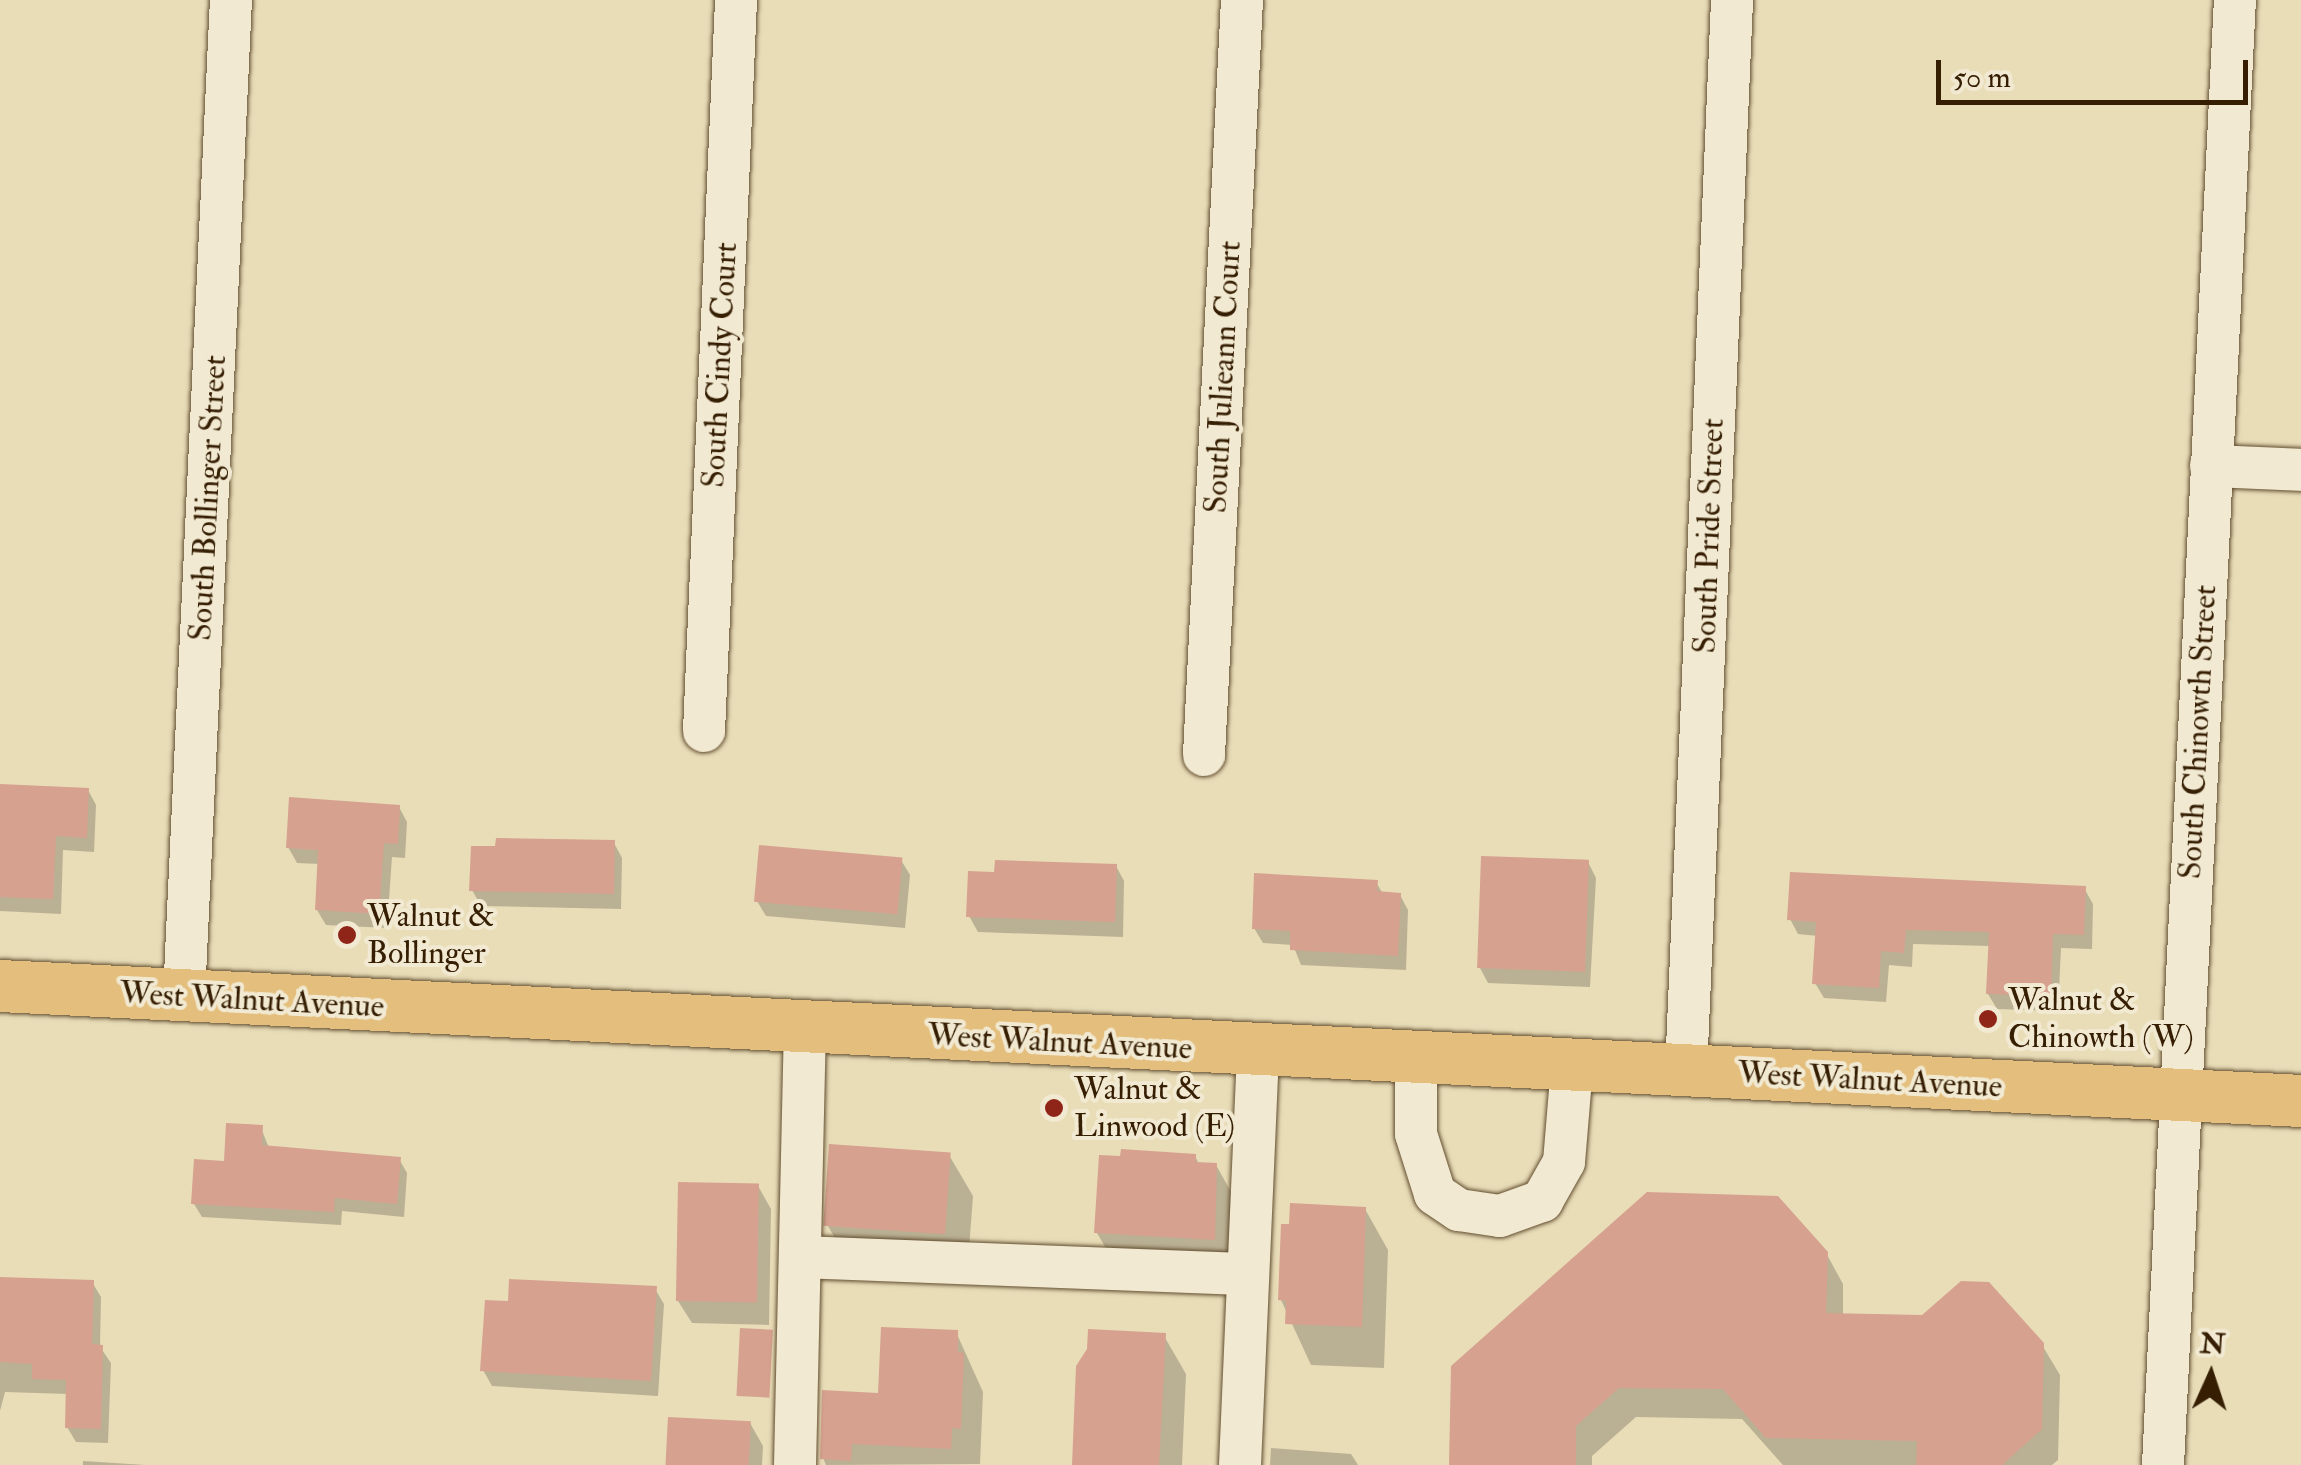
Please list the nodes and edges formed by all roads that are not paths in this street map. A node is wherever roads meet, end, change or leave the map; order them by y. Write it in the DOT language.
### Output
graph roads {
  1 [pos="231,0"];
  2 [pos="736,0"];
  3 [pos="1242,0"];
  4 [pos="1732,0"];
  5 [pos="2235,0"];
  6 [pos="2211,466"];
  7 [pos="2301,470"];
  8 [pos="704,731"];
  9 [pos="1204,755"];
  10 [pos="0,986"];
  11 [pos="184,996"];
  12 [pos="805,1030"];
  13 [pos="1258,1052"];
  14 [pos="1416,1060"];
  15 [pos="1572,1066"];
  16 [pos="1686,1072"];
  17 [pos="2180,1096"];
  18 [pos="2301,1101"];
  19 [pos="802,1257"];
  20 [pos="1248,1274"];
  21 [pos="795,1465"];
  22 [pos="1240,1465"];
  23 [pos="2163,1465"];
  1 -- 11 [label="street, South Bollinger Street"];
  2 -- 8 [label="street, South Cindy Court"];
  3 -- 9 [label="street, South Julieann Court"];
  4 -- 16 [label="street, South Pride Street"];
  5 -- 6 [label="street, South Chinowth Street"];
  6 -- 7 [label="street"];
  6 -- 17 [label="street, South Chinowth Street"];
  10 -- 11 [label="main road, West Walnut Avenue"];
  11 -- 12 [label="main road, West Walnut Avenue"];
  12 -- 13 [label="main road, West Walnut Avenue"];
  12 -- 19 [label="street"];
  13 -- 14 [label="main road, West Walnut Avenue"];
  13 -- 20 [label="street"];
  14 -- 15 [label="main road, West Walnut Avenue"];
  14 -- 15 [label="street"];
  15 -- 16 [label="main road, West Walnut Avenue"];
  16 -- 17 [label="main road, West Walnut Avenue"];
  17 -- 18 [label="main road, West Walnut Avenue"];
  17 -- 23 [label="street, South Chinowth Street"];
  19 -- 20 [label="street"];
  19 -- 21 [label="street"];
  20 -- 22 [label="street"];
}
